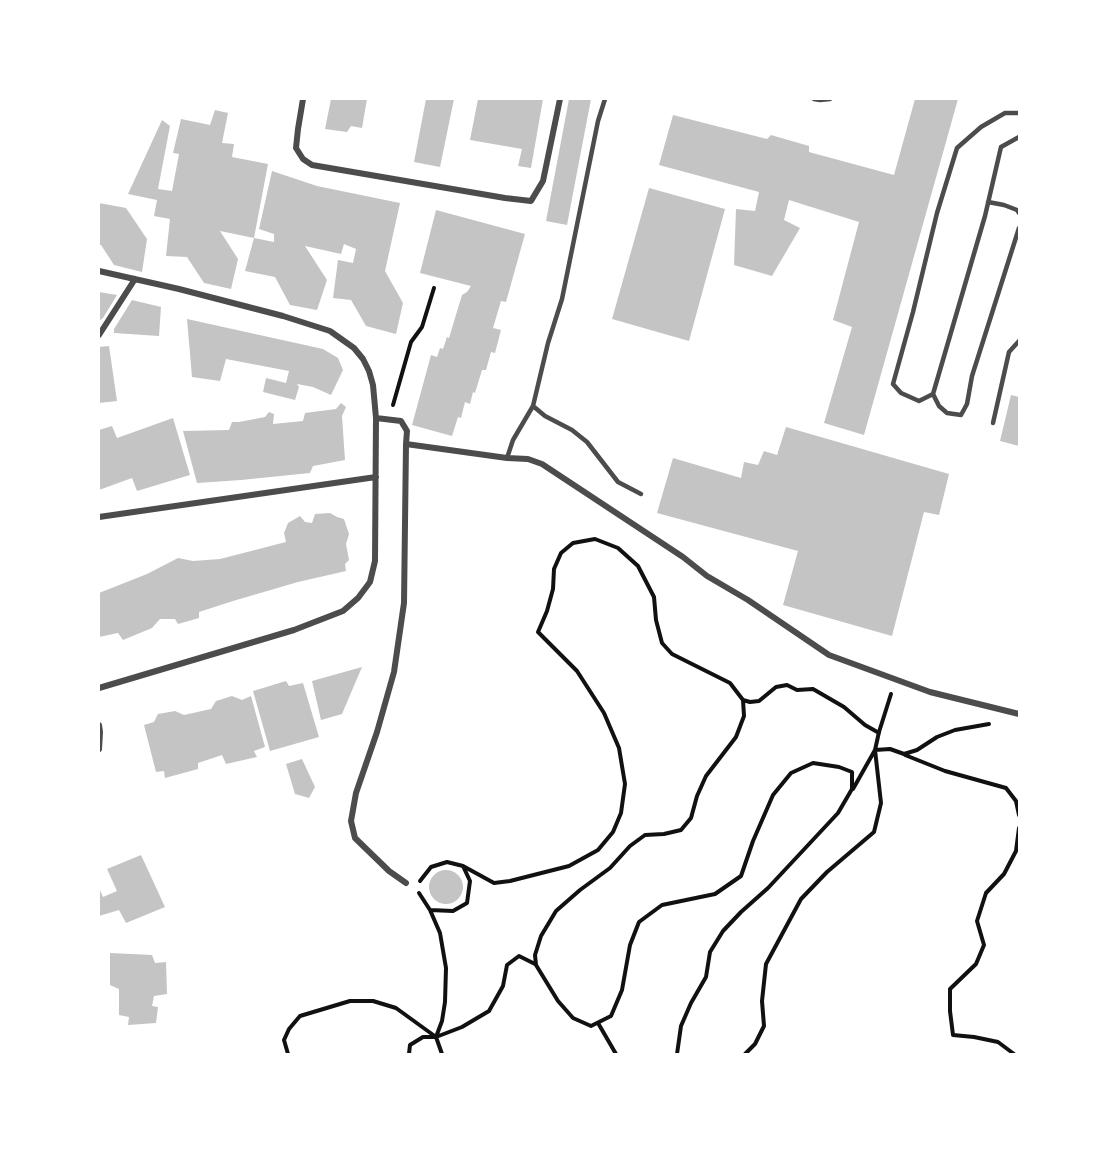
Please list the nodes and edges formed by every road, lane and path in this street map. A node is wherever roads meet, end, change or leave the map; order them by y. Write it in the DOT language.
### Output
graph roads {
  1 [pos="303,99"];
  2 [pos="560,99"];
  3 [pos="604,99"];
  4 [pos="814,99"];
  5 [pos="830,99"];
  6 [pos="1019,113"];
  7 [pos="1019,137"];
  8 [pos="988,202"];
  9 [pos="1019,213"];
  10 [pos="1019,228"];
  11 [pos="99,271"];
  12 [pos="135,279"];
  13 [pos="434,288"];
  14 [pos="99,335"];
  15 [pos="1019,341"];
  16 [pos="933,394"];
  17 [pos="533,406"];
  18 [pos="376,418"];
  19 [pos="389,419"];
  20 [pos="993,423"];
  21 [pos="406,444"];
  22 [pos="507,458"];
  23 [pos="376,477"];
  24 [pos="640,494"];
  25 [pos="99,517"];
  26 [pos="895,679"];
  27 [pos="99,688"];
  28 [pos="743,699"];
  29 [pos="1019,714"];
  30 [pos="99,724"];
  31 [pos="991,724"];
  32 [pos="879,733"];
  33 [pos="99,749"];
  34 [pos="876,750"];
  35 [pos="904,754"];
  36 [pos="852,789"];
  37 [pos="1019,815"];
  38 [pos="1019,828"];
  39 [pos="463,866"];
  40 [pos="406,883"];
  41 [pos="419,893"];
  42 [pos="430,910"];
  43 [pos="536,965"];
  44 [pos="598,1023"];
  45 [pos="436,1037"];
  46 [pos="288,1054"];
  47 [pos="409,1054"];
  48 [pos="442,1054"];
  49 [pos="616,1054"];
  50 [pos="677,1054"];
  51 [pos="746,1054"];
  52 [pos="1014,1054"];
  1 -- 2 [label="street"];
  3 -- 17 [label="lane"];
  4 -- 5 [label="lane"];
  6 -- 16 [label="lane"];
  7 -- 8 [label="lane"];
  8 -- 9 [label="lane"];
  8 -- 16 [label="lane"];
  10 -- 16 [label="lane"];
  11 -- 12 [label="street"];
  12 -- 14 [label="street"];
  12 -- 18 [label="street"];
  13 -- 19 [label="path"];
  15 -- 20 [label="lane"];
  17 -- 22 [label="lane"];
  17 -- 24 [label="lane"];
  18 -- 19 [label="street"];
  18 -- 23 [label="street"];
  19 -- 21 [label="street"];
  21 -- 22 [label="street"];
  21 -- 40 [label="street"];
  22 -- 26 [label="street"];
  23 -- 25 [label="street"];
  23 -- 27 [label="street"];
  26 -- 29 [label="street"];
  26 -- 32 [label="path"];
  28 -- 32 [label="path"];
  28 -- 39 [label="path"];
  28 -- 43 [label="path"];
  30 -- 33 [label="street"];
  31 -- 35 [label="path"];
  32 -- 34 [label="path"];
  34 -- 35 [label="path"];
  34 -- 36 [label="path"];
  34 -- 51 [label="path"];
  35 -- 37 [label="path"];
  36 -- 44 [label="path"];
  36 -- 50 [label="path"];
  38 -- 52 [label="path"];
  39 -- 41 [label="path"];
  39 -- 42 [label="path"];
  40 -- 41 [label="path"];
  41 -- 42 [label="path"];
  42 -- 45 [label="path"];
  43 -- 44 [label="path"];
  43 -- 45 [label="path"];
  44 -- 49 [label="path"];
  45 -- 46 [label="path"];
  45 -- 47 [label="path"];
  45 -- 48 [label="path"];
}
